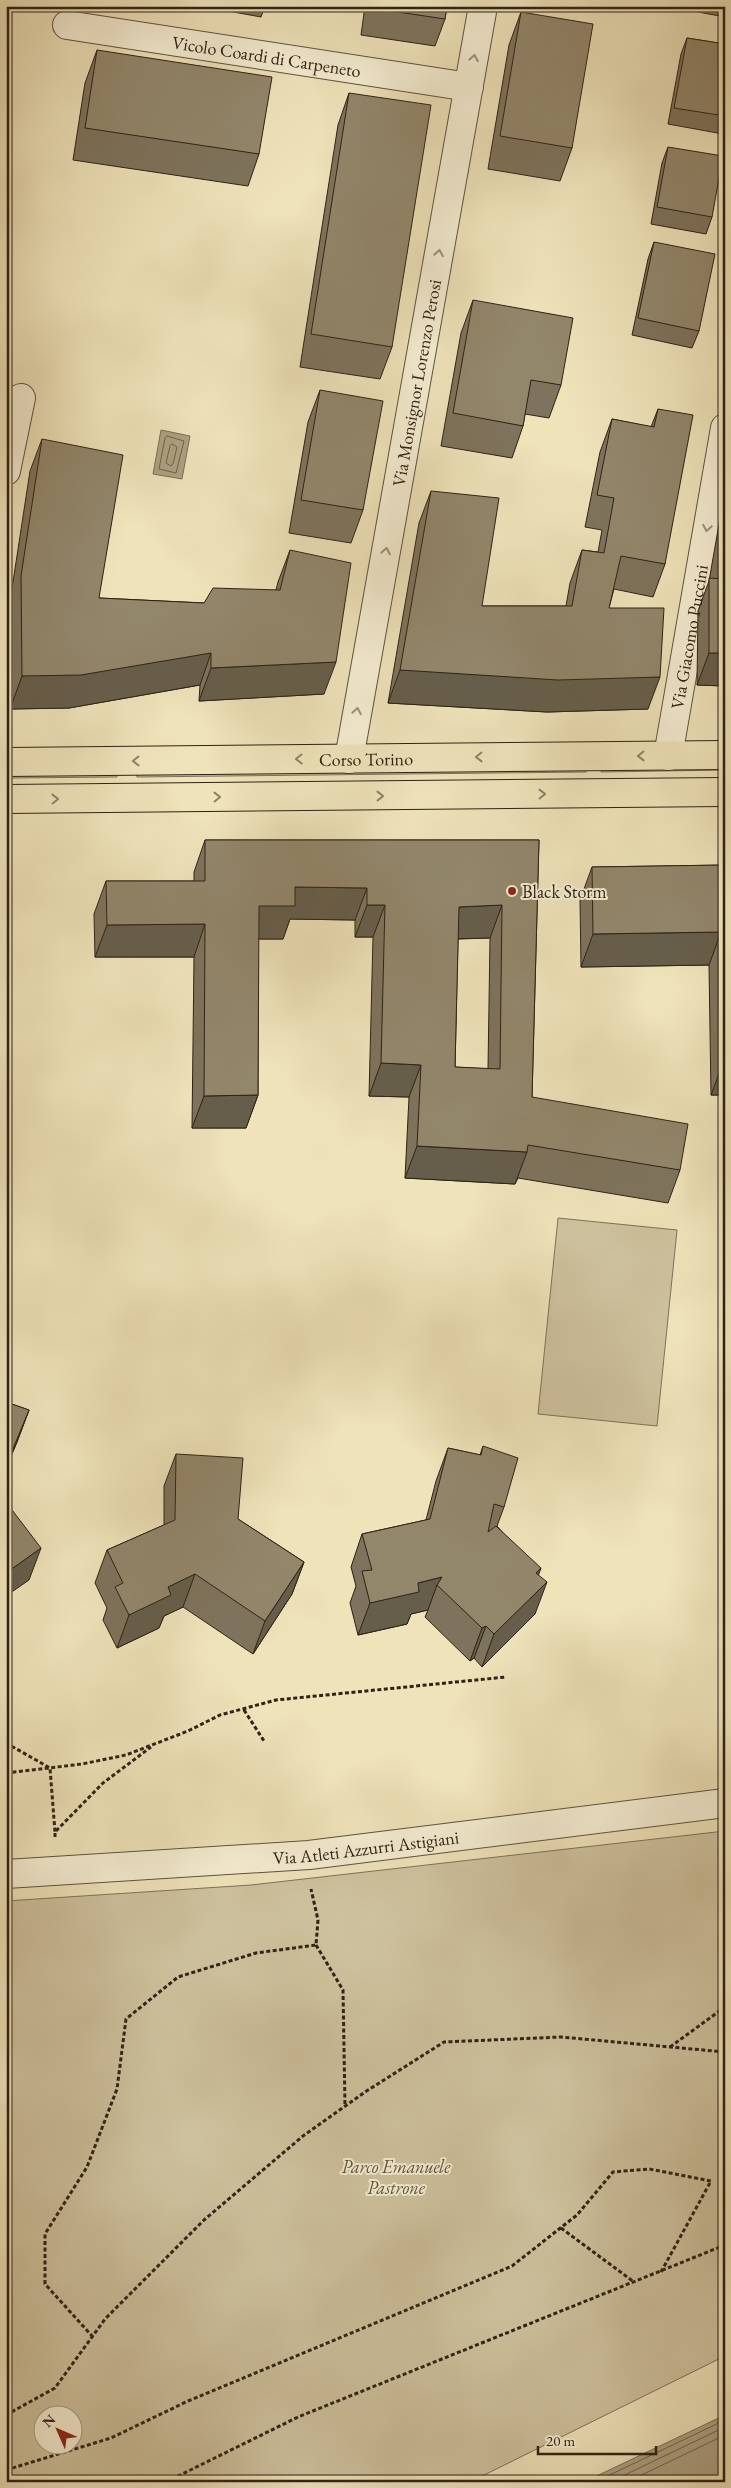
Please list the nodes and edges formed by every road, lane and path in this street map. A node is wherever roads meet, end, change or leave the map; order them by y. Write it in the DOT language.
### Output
graph roads {
  1 [pos="483,6"];
  2 [pos="67,24"];
  3 [pos="469,87"];
  4 [pos="21,398"];
  5 [pos="725,428"];
  6 [pos="6,471"];
  7 [pos="725,755"];
  8 [pos="668,756"];
  9 [pos="349,759"];
  10 [pos="6,762"];
  11 [pos="725,792"];
  12 [pos="6,799"];
  13 [pos="506,1677"];
  14 [pos="244,1710"];
  15 [pos="264,1741"];
  16 [pos="6,1743"];
  17 [pos="156,1744"];
  18 [pos="50,1768"];
  19 [pos="6,1773"];
  20 [pos="725,1803"];
  21 [pos="55,1832"];
  22 [pos="56,1838"];
  23 [pos="6,1874"];
  24 [pos="311,1887"];
  25 [pos="316,1946"];
  26 [pos="725,2007"];
  27 [pos="669,2047"];
  28 [pos="725,2052"];
  29 [pos="345,2106"];
  30 [pos="561,2228"];
  31 [pos="725,2245"];
  32 [pos="661,2272"];
  33 [pos="634,2282"];
  34 [pos="93,2337"];
  35 [pos="6,2414"];
  36 [pos="6,2470"];
  37 [pos="166,2482"];
  3 -- 1 [label="street, Via Monsignor Lorenzo Perosi, one-way"];
  2 -- 3 [label="street, Vicolo Coardi di Carpeneto"];
  9 -- 3 [label="street, Via Monsignor Lorenzo Perosi, one-way"];
  4 -- 6 [label="street"];
  5 -- 8 [label="street, Via Giacomo Puccini, one-way"];
  7 -- 8 [label="main road, Corso Torino"];
  8 -- 9 [label="main road, Corso Torino, one-way"];
  9 -- 10 [label="main road, Corso Torino, one-way"];
  12 -- 11 [label="main road, Corso Torino, one-way"];
  13 -- 14 [label="path"];
  14 -- 15 [label="path"];
  14 -- 17 [label="path"];
  16 -- 18 [label="path"];
  17 -- 18 [label="path"];
  17 -- 21 [label="path"];
  18 -- 19 [label="path"];
  18 -- 21 [label="path"];
  20 -- 23 [label="street, Via Atleti Azzurri Astigiani"];
  21 -- 22 [label="path"];
  24 -- 25 [label="path"];
  25 -- 29 [label="path"];
  25 -- 34 [label="path"];
  26 -- 27 [label="path"];
  27 -- 28 [label="path"];
  27 -- 29 [label="path"];
  29 -- 34 [label="path"];
  30 -- 32 [label="path"];
  30 -- 33 [label="path"];
  30 -- 36 [label="path"];
  31 -- 32 [label="path"];
  32 -- 33 [label="path"];
  33 -- 37 [label="path"];
  34 -- 35 [label="path"];
}
